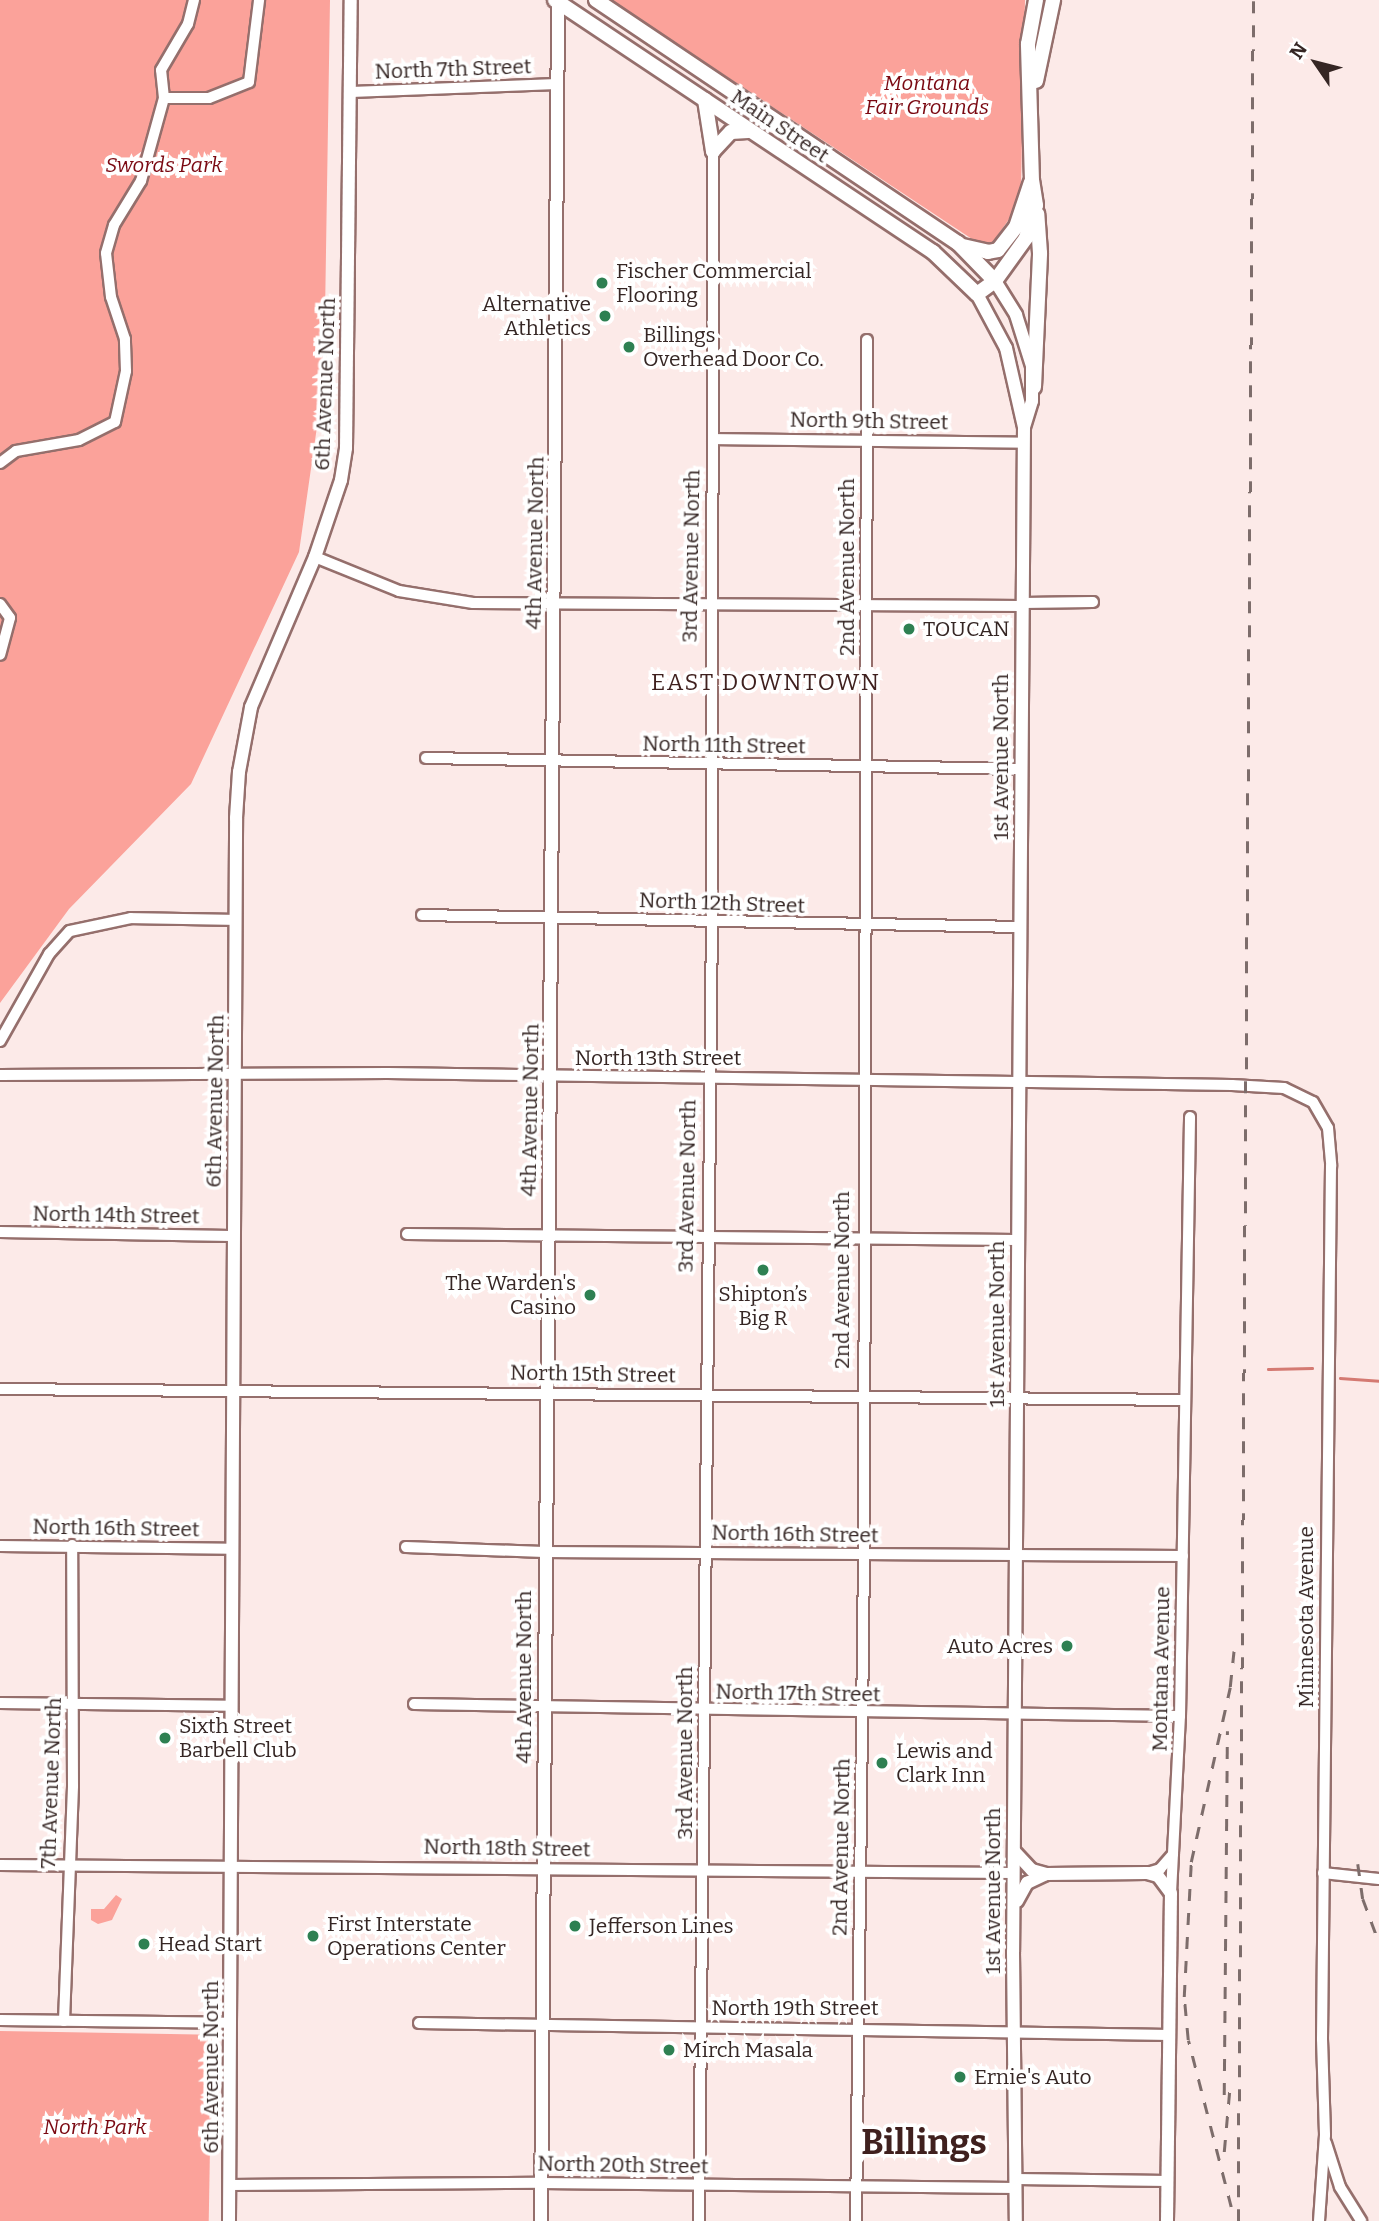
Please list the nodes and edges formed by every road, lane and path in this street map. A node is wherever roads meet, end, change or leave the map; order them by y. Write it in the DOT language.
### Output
graph roads {
  1 [pos="194,0"];
  2 [pos="259,0"];
  3 [pos="351,0"];
  4 [pos="596,0"];
  5 [pos="1035,0"];
  6 [pos="1053,0"];
  7 [pos="557,1"];
  8 [pos="557,84"];
  9 [pos="351,92"];
  10 [pos="164,98"];
  11 [pos="705,100"];
  12 [pos="1032,107"];
  13 [pos="748,131"];
  14 [pos="713,150"];
  15 [pos="1032,181"];
  16 [pos="1037,205"];
  17 [pos="958,243"];
  18 [pos="995,281"];
  19 [pos="977,294"];
  20 [pos="867,340"];
  21 [pos="1034,387"];
  22 [pos="1024,427"];
  23 [pos="867,438"];
  24 [pos="713,439"];
  25 [pos="1024,443"];
  26 [pos="0,463"];
  27 [pos="315,557"];
  28 [pos="1093,602"];
  29 [pos="0,604"];
  30 [pos="554,605"];
  31 [pos="709,605"];
  32 [pos="867,605"];
  33 [pos="1023,605"];
  34 [pos="0,655"];
  35 [pos="426,758"];
  36 [pos="549,762"];
  37 [pos="710,763"];
  38 [pos="866,766"];
  39 [pos="1022,769"];
  40 [pos="422,915"];
  41 [pos="552,915"];
  42 [pos="236,920"];
  43 [pos="712,922"];
  44 [pos="864,927"];
  45 [pos="1021,928"];
  46 [pos="0,1041"];
  47 [pos="0,1075"];
  48 [pos="236,1076"];
  49 [pos="550,1077"];
  50 [pos="708,1077"];
  51 [pos="862,1082"];
  52 [pos="1020,1082"];
  53 [pos="1232,1085"];
  54 [pos="1190,1117"];
  55 [pos="0,1232"];
  56 [pos="407,1234"];
  57 [pos="705,1235"];
  58 [pos="231,1236"];
  59 [pos="548,1237"];
  60 [pos="862,1237"];
  61 [pos="1019,1240"];
  62 [pos="0,1389"];
  63 [pos="232,1393"];
  64 [pos="548,1393"];
  65 [pos="705,1394"];
  66 [pos="861,1394"];
  67 [pos="1018,1397"];
  68 [pos="1185,1400"];
  69 [pos="72,1545"];
  70 [pos="0,1546"];
  71 [pos="406,1547"];
  72 [pos="231,1549"];
  73 [pos="544,1552"];
  74 [pos="706,1552"];
  75 [pos="864,1553"];
  76 [pos="1017,1555"];
  77 [pos="1183,1556"];
  78 [pos="0,1703"];
  79 [pos="73,1704"];
  80 [pos="414,1704"];
  81 [pos="229,1706"];
  82 [pos="544,1708"];
  83 [pos="705,1710"];
  84 [pos="862,1714"];
  85 [pos="1015,1714"];
  86 [pos="1180,1716"];
  87 [pos="1014,1852"];
  88 [pos="1173,1854"];
  89 [pos="0,1865"];
  90 [pos="229,1866"];
  91 [pos="67,1867"];
  92 [pos="542,1867"];
  93 [pos="704,1870"];
  94 [pos="859,1870"];
  95 [pos="1014,1872"];
  96 [pos="1147,1872"];
  97 [pos="1323,1873"];
  98 [pos="1046,1874"];
  99 [pos="1379,1879"];
  100 [pos="1171,1893"];
  101 [pos="1014,1906"];
  102 [pos="0,2020"];
  103 [pos="64,2021"];
  104 [pos="230,2023"];
  105 [pos="419,2023"];
  106 [pos="542,2026"];
  107 [pos="699,2027"];
  108 [pos="858,2027"];
  109 [pos="1015,2030"];
  110 [pos="1170,2035"];
  111 [pos="1325,2139"];
  112 [pos="1168,2181"];
  113 [pos="541,2183"];
  114 [pos="1016,2183"];
  115 [pos="230,2185"];
  116 [pos="699,2185"];
  117 [pos="857,2185"];
  118 [pos="229,2221"];
  119 [pos="541,2221"];
  120 [pos="699,2221"];
  121 [pos="856,2221"];
  122 [pos="1016,2221"];
  123 [pos="1167,2221"];
  124 [pos="1319,2221"];
  125 [pos="1361,2221"];
  1 -- 10 [label="street"];
  2 -- 10 [label="street"];
  3 -- 9 [label="main road, 6th Avenue North"];
  4 -- 17 [label="highway, Main Street"];
  5 -- 12 [label="highway"];
  6 -- 12 [label="highway"];
  7 -- 8 [label="main road, 4th Avenue North"];
  7 -- 11 [label="highway, Main Street"];
  8 -- 9 [label="street, North 7th Street"];
  8 -- 30 [label="main road, 4th Avenue North"];
  9 -- 27 [label="main road, 6th Avenue North"];
  10 -- 26 [label="street"];
  11 -- 13 [label="highway, Main Street"];
  11 -- 14 [label="highway"];
  12 -- 15 [label="highway"];
  13 -- 14 [label="highway"];
  13 -- 19 [label="highway, Main Street"];
  14 -- 24 [label="street, 3rd Avenue North"];
  15 -- 16 [label="highway"];
  15 -- 17 [label="highway"];
  16 -- 18 [label="highway"];
  16 -- 21 [label="highway"];
  17 -- 18 [label="highway, 1st Avenue North"];
  18 -- 19 [label="highway"];
  18 -- 21 [label="main road, 1st Avenue North"];
  19 -- 22 [label="main road, 1st Avenue North"];
  20 -- 23 [label="street, 2nd Avenue North"];
  21 -- 22 [label="main road, 1st Avenue North"];
  22 -- 25 [label="main road, 1st Avenue North"];
  23 -- 24 [label="street, North 9th Street"];
  23 -- 25 [label="street, North 9th Street"];
  23 -- 32 [label="street, 2nd Avenue North"];
  24 -- 31 [label="street, 3rd Avenue North"];
  25 -- 33 [label="main road, 1st Avenue North"];
  27 -- 30 [label="street"];
  27 -- 42 [label="main road, 6th Avenue North"];
  28 -- 33 [label="street"];
  29 -- 34 [label="street"];
  30 -- 31 [label="street"];
  30 -- 36 [label="main road, 4th Avenue North"];
  31 -- 32 [label="street"];
  31 -- 37 [label="street, 3rd Avenue North"];
  32 -- 33 [label="street"];
  32 -- 38 [label="street, 2nd Avenue North"];
  33 -- 39 [label="main road, 1st Avenue North"];
  35 -- 36 [label="street, North 11th Street"];
  36 -- 37 [label="street, North 11th Street"];
  36 -- 41 [label="main road, 4th Avenue North"];
  37 -- 38 [label="street, North 11th Street"];
  37 -- 43 [label="street, 3rd Avenue North"];
  38 -- 39 [label="street, North 11th Street"];
  38 -- 44 [label="street, 2nd Avenue North"];
  39 -- 45 [label="main road, 1st Avenue North"];
  40 -- 41 [label="street, North 12th Street"];
  41 -- 43 [label="street, North 12th Street"];
  41 -- 49 [label="main road, 4th Avenue North"];
  42 -- 46 [label="street"];
  42 -- 48 [label="main road, 6th Avenue North"];
  43 -- 44 [label="street, North 12th Street"];
  43 -- 50 [label="street, 3rd Avenue North"];
  44 -- 45 [label="street, North 12th Street"];
  44 -- 51 [label="street, 2nd Avenue North"];
  45 -- 52 [label="main road, 1st Avenue North"];
  47 -- 48 [label="street, North 13th Street"];
  48 -- 49 [label="street, North 13th Street"];
  48 -- 58 [label="main road, 6th Avenue North"];
  49 -- 50 [label="street, North 13th Street"];
  49 -- 59 [label="main road, 4th Avenue North"];
  50 -- 51 [label="street, North 13th Street"];
  50 -- 57 [label="street, 3rd Avenue North"];
  51 -- 52 [label="street, North 13th Street"];
  51 -- 60 [label="street, 2nd Avenue North"];
  52 -- 53 [label="street, North 13th Street"];
  52 -- 61 [label="main road, 1st Avenue North"];
  53 -- 97 [label="street, Minnesota Avenue"];
  54 -- 68 [label="street, Montana Avenue"];
  55 -- 58 [label="street, North 14th Street"];
  56 -- 59 [label="street"];
  57 -- 59 [label="street"];
  57 -- 60 [label="street"];
  57 -- 65 [label="street, 3rd Avenue North"];
  58 -- 63 [label="main road, 6th Avenue North"];
  59 -- 64 [label="main road, 4th Avenue North"];
  60 -- 61 [label="street"];
  60 -- 66 [label="street, 2nd Avenue North"];
  61 -- 67 [label="main road, 1st Avenue North"];
  62 -- 63 [label="street, North 15th Street"];
  63 -- 64 [label="street, North 15th Street"];
  63 -- 72 [label="main road, 6th Avenue North"];
  64 -- 65 [label="street, North 15th Street"];
  64 -- 73 [label="main road, 4th Avenue North"];
  65 -- 66 [label="street, North 15th Street"];
  65 -- 74 [label="street, 3rd Avenue North"];
  66 -- 67 [label="street, North 15th Street"];
  66 -- 75 [label="street, 2nd Avenue North"];
  67 -- 68 [label="street, North 15th Street"];
  67 -- 76 [label="main road, 1st Avenue North"];
  68 -- 77 [label="street, Montana Avenue"];
  69 -- 70 [label="street, North 16th Street"];
  69 -- 72 [label="street, North 16th Street"];
  69 -- 79 [label="street, 7th Avenue North"];
  71 -- 73 [label="street, North 16th Street"];
  72 -- 81 [label="main road, 6th Avenue North"];
  73 -- 74 [label="street, North 16th Street"];
  73 -- 82 [label="main road, 4th Avenue North"];
  74 -- 75 [label="street, North 16th Street"];
  74 -- 83 [label="street, 3rd Avenue North"];
  75 -- 76 [label="street, North 16th Street"];
  75 -- 84 [label="street, 2nd Avenue North"];
  76 -- 77 [label="street, North 16th Street"];
  76 -- 85 [label="main road, 1st Avenue North"];
  77 -- 86 [label="street, Montana Avenue"];
  78 -- 79 [label="street"];
  79 -- 81 [label="street"];
  79 -- 91 [label="street, 7th Avenue North"];
  80 -- 82 [label="street, North 17th Street"];
  81 -- 90 [label="main road, 6th Avenue North"];
  82 -- 83 [label="street, North 17th Street"];
  82 -- 92 [label="main road, 4th Avenue North"];
  83 -- 84 [label="street, North 17th Street"];
  83 -- 93 [label="street, 3rd Avenue North"];
  84 -- 85 [label="street, North 17th Street"];
  84 -- 94 [label="street, 2nd Avenue North"];
  85 -- 86 [label="street, North 17th Street"];
  85 -- 87 [label="main road, 1st Avenue North"];
  86 -- 88 [label="street, Montana Avenue"];
  87 -- 95 [label="main road, 1st Avenue North"];
  87 -- 98 [label="main road"];
  88 -- 96 [label="street"];
  88 -- 100 [label="street, Montana Avenue"];
  89 -- 91 [label="street, North 18th Street"];
  90 -- 91 [label="street, North 18th Street"];
  90 -- 92 [label="street, North 18th Street"];
  90 -- 104 [label="main road, 6th Avenue North"];
  91 -- 103 [label="street, 7th Avenue North"];
  92 -- 93 [label="street, North 18th Street"];
  92 -- 106 [label="main road, 4th Avenue North"];
  93 -- 94 [label="street, North 18th Street"];
  93 -- 107 [label="street, 3rd Avenue North"];
  94 -- 95 [label="street, North 18th Street"];
  94 -- 108 [label="street, 2nd Avenue North"];
  95 -- 101 [label="main road, 1st Avenue North"];
  96 -- 98 [label="main road"];
  96 -- 100 [label="main road"];
  97 -- 99 [label="street"];
  97 -- 111 [label="street, Minnesota Avenue"];
  98 -- 101 [label="main road"];
  100 -- 110 [label="main road, Montana Avenue"];
  101 -- 109 [label="main road, 1st Avenue North"];
  102 -- 103 [label="street"];
  103 -- 104 [label="street"];
  104 -- 115 [label="main road, 6th Avenue North"];
  105 -- 106 [label="street, North 19th Street"];
  106 -- 107 [label="street, North 19th Street"];
  106 -- 113 [label="main road, 4th Avenue North"];
  107 -- 108 [label="street, North 19th Street"];
  107 -- 116 [label="street, 3rd Avenue North"];
  108 -- 109 [label="street, North 19th Street"];
  108 -- 117 [label="street, 2nd Avenue North"];
  109 -- 110 [label="street, North 19th Street"];
  109 -- 114 [label="main road, 1st Avenue North"];
  110 -- 112 [label="main road, Montana Avenue"];
  111 -- 124 [label="street, Minnesota Avenue"];
  111 -- 125 [label="street"];
  112 -- 114 [label="street, North 20th Street"];
  112 -- 123 [label="main road, Montana Avenue"];
  113 -- 115 [label="street, North 20th Street"];
  113 -- 116 [label="street, North 20th Street"];
  113 -- 119 [label="main road, 4th Avenue North"];
  114 -- 117 [label="street, North 20th Street"];
  114 -- 122 [label="main road, 1st Avenue North"];
  115 -- 118 [label="main road, 6th Avenue North"];
  116 -- 117 [label="street, North 20th Street"];
  116 -- 120 [label="street, 3rd Avenue North"];
  117 -- 121 [label="street, 2nd Avenue North"];
}
